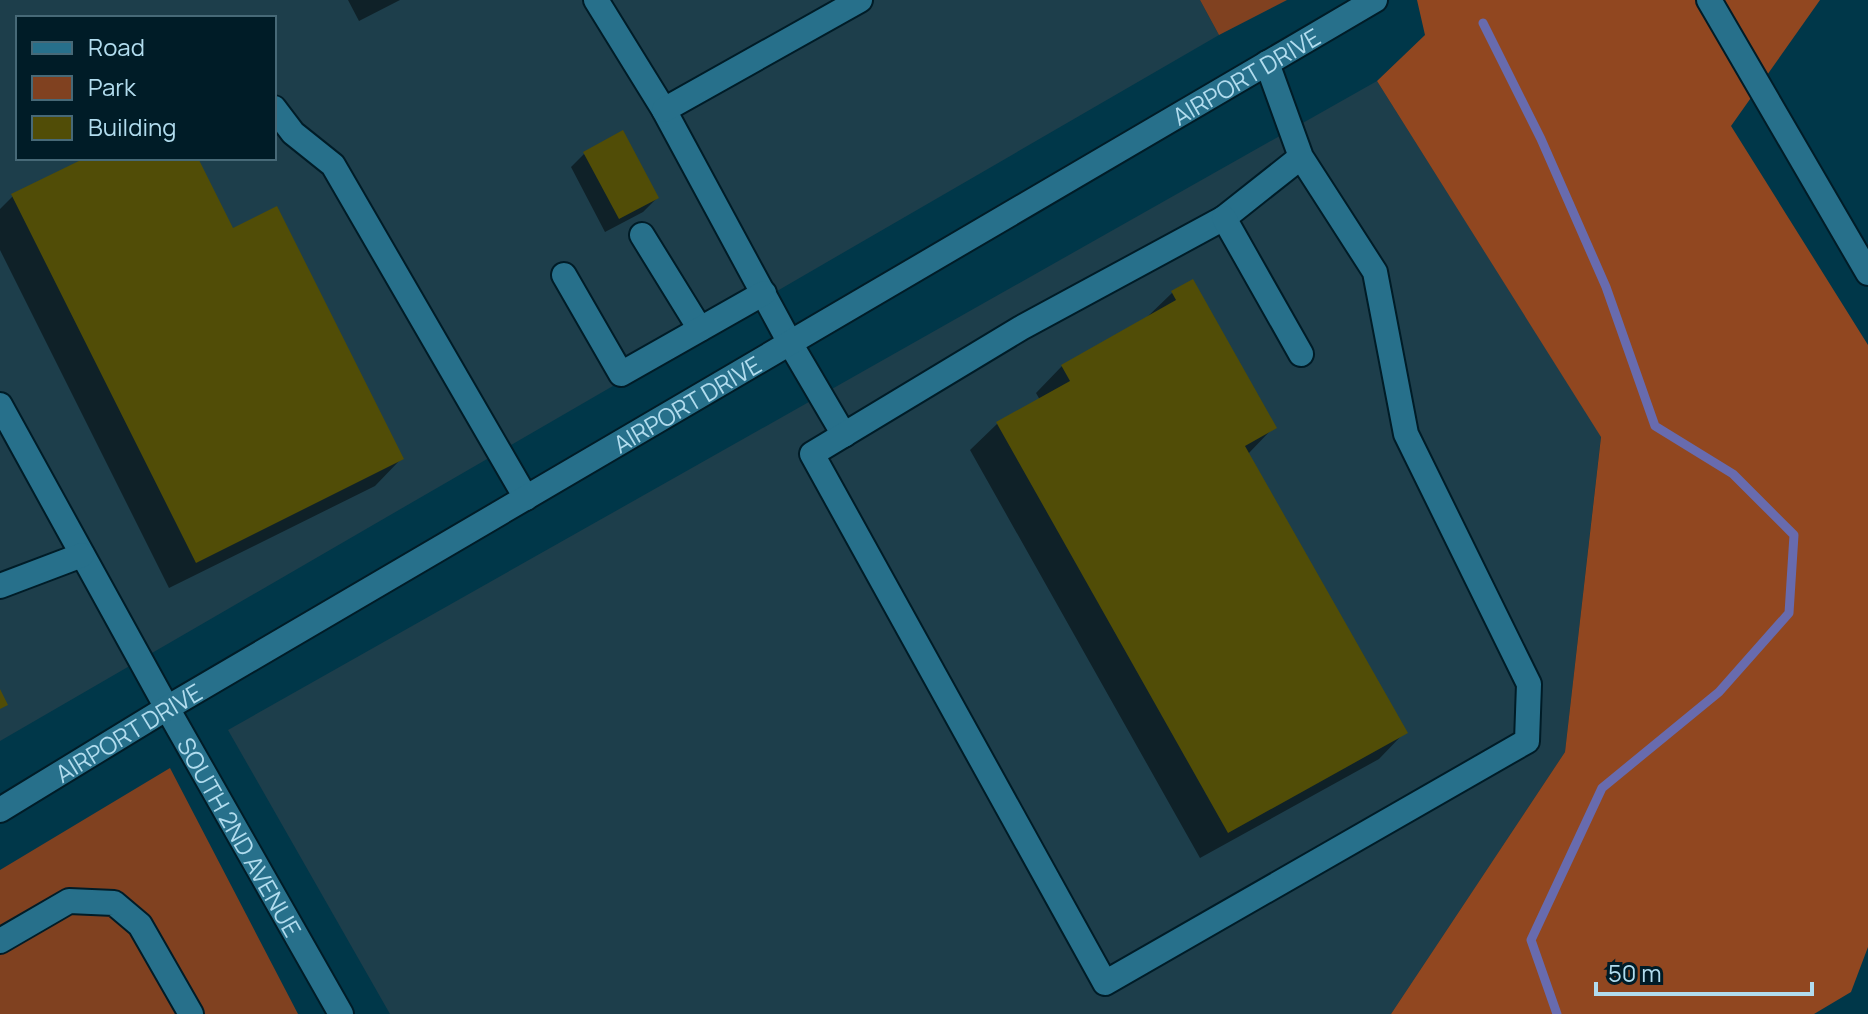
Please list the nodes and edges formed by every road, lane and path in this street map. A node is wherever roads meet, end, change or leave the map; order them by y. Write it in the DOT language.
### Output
graph roads {
  1 [pos="596,0"];
  2 [pos="860,0"];
  3 [pos="1375,0"];
  4 [pos="1709,0"];
  5 [pos="1267,63"];
  6 [pos="664,110"];
  7 [pos="276,111"];
  8 [pos="1301,157"];
  9 [pos="1224,218"];
  10 [pos="642,235"];
  11 [pos="1868,273"];
  12 [pos="564,275"];
  13 [pos="764,293"];
  14 [pos="700,329"];
  15 [pos="790,343"];
  16 [pos="1301,354"];
  17 [pos="0,405"];
  18 [pos="844,435"];
  19 [pos="526,498"];
  20 [pos="82,555"];
  21 [pos="0,586"];
  22 [pos="167,708"];
  23 [pos="0,810"];
  24 [pos="0,941"];
  25 [pos="191,1014"];
  26 [pos="341,1014"];
  1 -- 6 [label="street"];
  2 -- 6 [label="street"];
  3 -- 5 [label="street, AIRPORT DRIVE"];
  4 -- 11 [label="street"];
  5 -- 8 [label="street"];
  5 -- 15 [label="street, AIRPORT DRIVE"];
  6 -- 13 [label="street"];
  7 -- 19 [label="street"];
  8 -- 9 [label="street"];
  8 -- 18 [label="street"];
  9 -- 16 [label="street"];
  9 -- 18 [label="street"];
  10 -- 14 [label="street"];
  12 -- 14 [label="street"];
  13 -- 14 [label="street"];
  13 -- 15 [label="street"];
  15 -- 18 [label="street"];
  15 -- 19 [label="street, AIRPORT DRIVE"];
  17 -- 20 [label="street, SOUTH 2ND AVENUE"];
  19 -- 22 [label="street, AIRPORT DRIVE"];
  20 -- 21 [label="street"];
  20 -- 22 [label="street, SOUTH 2ND AVENUE"];
  22 -- 23 [label="street, AIRPORT DRIVE"];
  22 -- 26 [label="street, SOUTH 2ND AVENUE"];
  24 -- 25 [label="street"];
}
